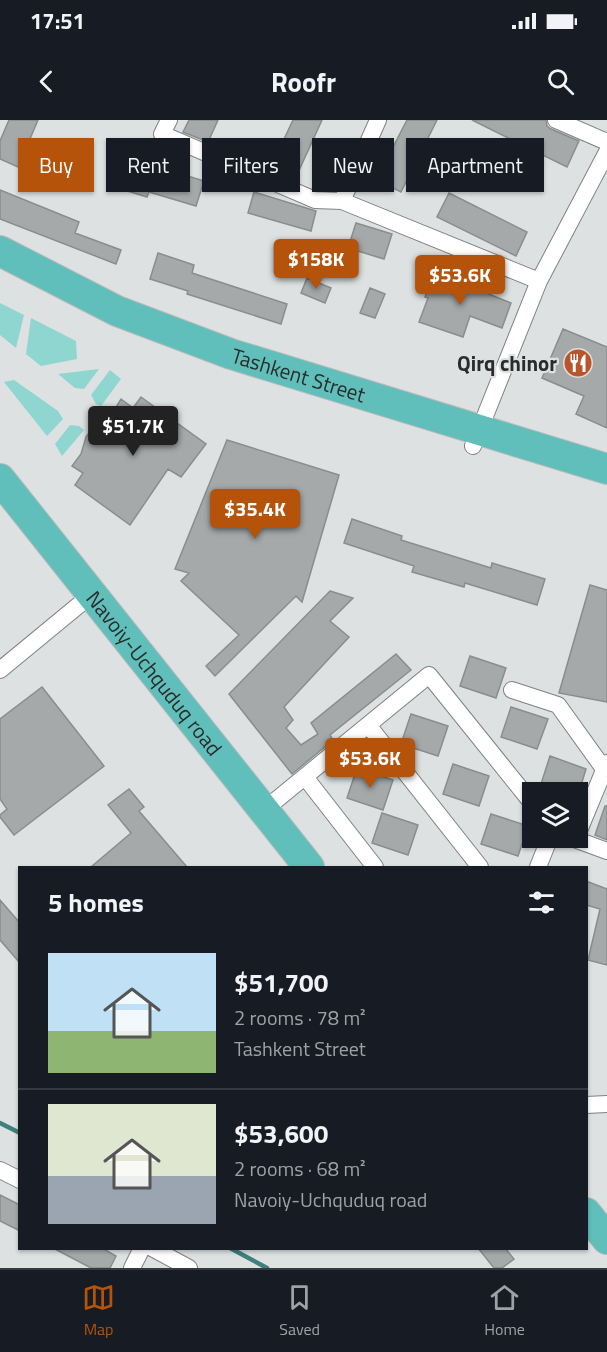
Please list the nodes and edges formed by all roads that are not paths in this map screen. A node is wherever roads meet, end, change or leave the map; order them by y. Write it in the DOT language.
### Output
graph roads {
  1 [pos="169,120"];
  2 [pos="378,120"];
  3 [pos="556,120"];
  4 [pos="607,142"];
  5 [pos="607,152"];
  6 [pos="342,201"];
  7 [pos="0,251"];
  8 [pos="0,271"];
  9 [pos="539,280"];
  10 [pos="475,438"];
  11 [pos="607,469"];
  12 [pos="607,485"];
  13 [pos="3,491"];
  14 [pos="91,595"];
  15 [pos="0,670"];
  16 [pos="512,690"];
  17 [pos="368,725"];
  18 [pos="605,774"];
  19 [pos="305,777"];
  20 [pos="522,791"];
  21 [pos="599,801"];
  22 [pos="264,810"];
  23 [pos="588,817"];
  24 [pos="588,843"];
  25 [pos="546,848"];
  26 [pos="607,851"];
  27 [pos="308,866"];
  28 [pos="374,866"];
  29 [pos="479,866"];
  30 [pos="538,866"];
  31 [pos="607,1104"];
  32 [pos="588,1105"];
  33 [pos="0,1170"];
  34 [pos="18,1179"];
  35 [pos="588,1215"];
  36 [pos="607,1239"];
  37 [pos="141,1250"];
  38 [pos="157,1250"];
  39 [pos="132,1268"];
  40 [pos="189,1268"];
  1 -- 6 [label="street"];
  2 -- 6 [label="street"];
  3 -- 4 [label="street"];
  5 -- 9 [label="street"];
  6 -- 9 [label="street"];
  7 -- 10 [label="highway, Tashkent Street"];
  8 -- 10 [label="highway, Tashkent Street"];
  9 -- 10 [label="street"];
  10 -- 11 [label="highway, Tashkent Street"];
  10 -- 12 [label="highway, Tashkent Street"];
  13 -- 14 [label="highway, Navoiy-Uchquduq road"];
  14 -- 15 [label="street"];
  14 -- 22 [label="highway, Navoiy-Uchquduq road"];
  16 -- 18 [label="street"];
  17 -- 19 [label="street"];
  17 -- 20 [label="street"];
  17 -- 29 [label="street"];
  18 -- 21 [label="street"];
  19 -- 22 [label="street"];
  19 -- 28 [label="street"];
  21 -- 23 [label="street"];
  22 -- 27 [label="highway, Navoiy-Uchquduq road"];
  24 -- 26 [label="street"];
  25 -- 30 [label="street"];
  31 -- 32 [label="street"];
  33 -- 34 [label="street"];
  35 -- 36 [label="highway"];
  37 -- 39 [label="street"];
  38 -- 40 [label="street"];
}
